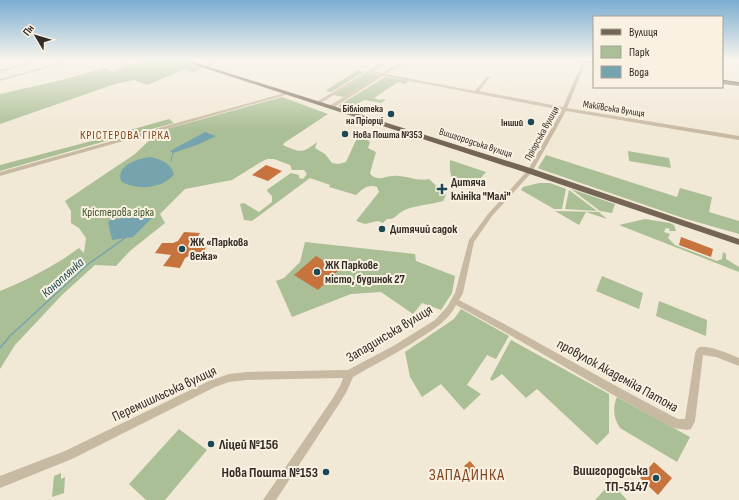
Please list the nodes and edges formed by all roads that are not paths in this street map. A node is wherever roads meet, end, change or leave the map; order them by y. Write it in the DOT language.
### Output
graph roads {
  1 [pos="255,83"];
  2 [pos="350,83"];
  3 [pos="368,83"];
  4 [pos="431,83"];
  5 [pos="483,83"];
  6 [pos="576,83"];
  7 [pos="476,92"];
  8 [pos="287,94"];
  9 [pos="317,103"];
  10 [pos="331,107"];
  11 [pos="565,109"];
  12 [pos="739,138"];
  13 [pos="530,171"];
  14 [pos="0,174"];
  15 [pos="739,242"];
  16 [pos="455,301"];
  17 [pos="739,362"];
  18 [pos="349,374"];
  19 [pos="0,482"];
  20 [pos="269,500"];
  1 -- 8 [label="main road, Вишгородська вулиця"];
  2 -- 9 [label="street"];
  3 -- 10 [label="street"];
  4 -- 7 [label="street, Макіївська вулиця"];
  5 -- 7 [label="street"];
  6 -- 11 [label="street, Пріорська вулиця"];
  7 -- 11 [label="street, Макіївська вулиця"];
  8 -- 9 [label="main road, Вишгородська вулиця"];
  8 -- 14 [label="street"];
  9 -- 10 [label="main road, Вишгородська вулиця"];
  10 -- 13 [label="main road, Вишгородська вулиця"];
  11 -- 12 [label="street, Макіївська вулиця"];
  11 -- 13 [label="street, Пріорська вулиця"];
  13 -- 15 [label="main road, Вишгородська вулиця"];
  13 -- 16 [label="street, Западинська вулиця"];
  16 -- 17 [label="street, провулок Академіка Патона"];
  16 -- 18 [label="street, Западинська вулиця"];
  18 -- 19 [label="street, Перемишльська вулиця"];
  18 -- 20 [label="street, Западинська вулиця"];
}
